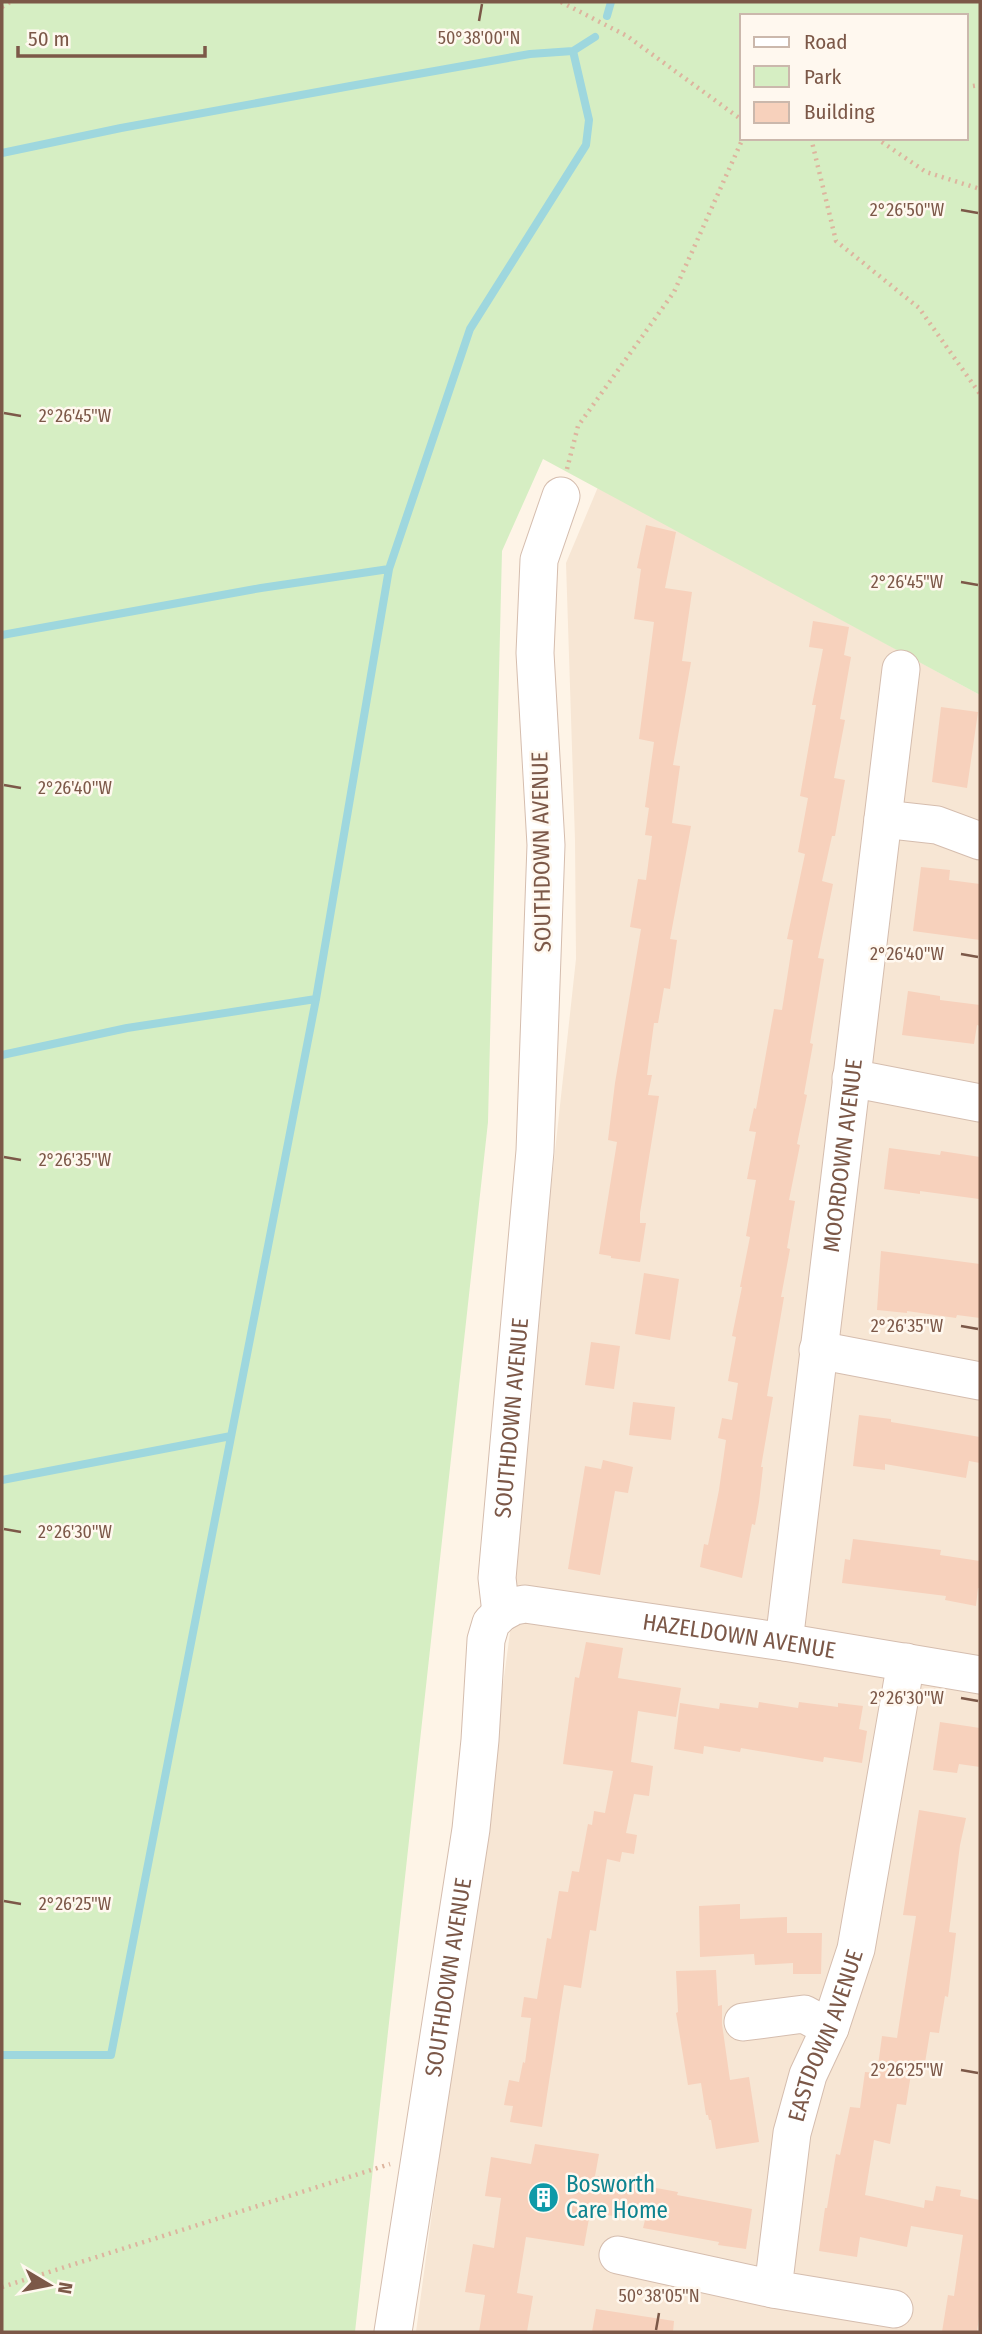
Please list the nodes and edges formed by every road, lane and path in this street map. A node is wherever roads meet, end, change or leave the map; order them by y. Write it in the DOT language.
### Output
graph roads {
  1 [pos="10,2"];
  2 [pos="561,2"];
  3 [pos="2,7"];
  4 [pos="740,119"];
  5 [pos="742,140"];
  6 [pos="811,140"];
  7 [pos="879,140"];
  8 [pos="980,189"];
  9 [pos="980,394"];
  10 [pos="561,496"];
  11 [pos="901,669"];
  12 [pos="883,819"];
  13 [pos="980,841"];
  14 [pos="851,1078"];
  15 [pos="980,1103"];
  16 [pos="818,1350"];
  17 [pos="980,1381"];
  18 [pos="501,1613"];
  19 [pos="784,1642"];
  20 [pos="906,1662"];
  21 [pos="980,1675"];
  22 [pos="743,2022"];
  23 [pos="831,2028"];
  24 [pos="418,2165"];
  25 [pos="618,2255"];
  26 [pos="2,2287"];
  27 [pos="773,2289"];
  28 [pos="894,2309"];
  29 [pos="393,2332"];
  1 -- 3 [label="path"];
  2 -- 4 [label="path"];
  5 -- 10 [label="path"];
  6 -- 9 [label="path"];
  7 -- 8 [label="path"];
  10 -- 18 [label="street, SOUTHDOWN AVENUE"];
  11 -- 12 [label="street, MOORDOWN AVENUE"];
  12 -- 13 [label="street"];
  12 -- 14 [label="street, MOORDOWN AVENUE"];
  14 -- 15 [label="street"];
  14 -- 16 [label="street, MOORDOWN AVENUE"];
  16 -- 17 [label="street"];
  16 -- 19 [label="street, MOORDOWN AVENUE"];
  18 -- 19 [label="street, HAZELDOWN AVENUE"];
  18 -- 24 [label="street, SOUTHDOWN AVENUE"];
  19 -- 20 [label="street, HAZELDOWN AVENUE"];
  20 -- 21 [label="street, HAZELDOWN AVENUE"];
  20 -- 23 [label="street, EASTDOWN AVENUE"];
  22 -- 23 [label="street"];
  23 -- 27 [label="street, EASTDOWN AVENUE"];
  24 -- 26 [label="path"];
  24 -- 29 [label="street, SOUTHDOWN AVENUE"];
  25 -- 27 [label="street"];
  27 -- 28 [label="street"];
}
